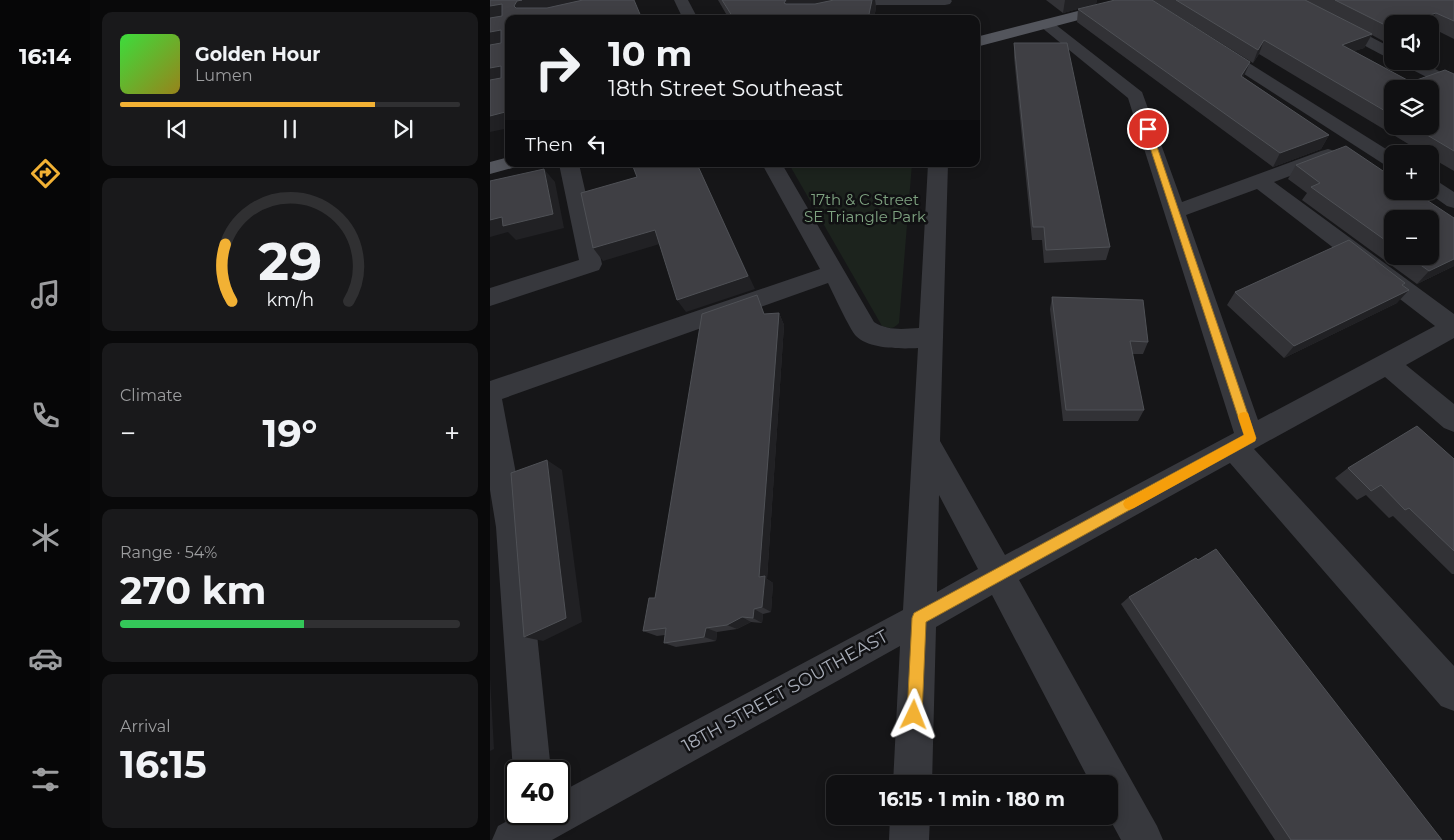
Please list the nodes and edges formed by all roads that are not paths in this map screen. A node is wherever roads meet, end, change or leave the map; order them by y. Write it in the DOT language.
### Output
graph roads {
  1 [pos="681,0"];
  2 [pos="1289,0"];
  3 [pos="945,1"];
  4 [pos="1143,3"];
  5 [pos="1107,4"];
  6 [pos="689,15"];
  7 [pos="815,15"];
  8 [pos="944,15"];
  9 [pos="1046,24"];
  10 [pos="1199,38"];
  11 [pos="980,41"];
  12 [pos="1384,50"];
  13 [pos="1423,70"];
  14 [pos="1454,86"];
  15 [pos="1362,142"];
  16 [pos="1384,156"];
  17 [pos="505,164"];
  18 [pos="570,167"];
  19 [pos="774,167"];
  20 [pos="938,167"];
  21 [pos="490,168"];
  22 [pos="1260,180"];
  23 [pos="1439,191"];
  24 [pos="1454,200"];
  25 [pos="1175,212"];
  26 [pos="833,273"];
  27 [pos="490,297"];
  28 [pos="1454,327"];
  29 [pos="932,337"];
  30 [pos="1387,364"];
  31 [pos="490,392"];
  32 [pos="490,402"];
  33 [pos="1454,420"];
  34 [pos="1242,442"];
  35 [pos="927,444"];
  36 [pos="497,501"];
  37 [pos="998,575"];
  38 [pos="919,618"];
  39 [pos="1454,693"];
  40 [pos="531,760"];
  41 [pos="912,775"];
  42 [pos="910,825"];
  43 [pos="528,827"];
  44 [pos="910,840"];
  45 [pos="1143,840"];
  1 -- 6 [label="street"];
  2 -- 12 [label="street"];
  3 -- 7 [label="street"];
  3 -- 8 [label="street"];
  4 -- 5 [label="main road"];
  5 -- 9 [label="main road"];
  9 -- 11 [label="main road"];
  9 -- 25 [label="street"];
  10 -- 15 [label="street"];
  13 -- 14 [label="street"];
  15 -- 16 [label="street"];
  15 -- 22 [label="street"];
  17 -- 21 [label="main road"];
  18 -- 27 [label="street"];
  19 -- 26 [label="street"];
  20 -- 29 [label="street"];
  22 -- 25 [label="street"];
  22 -- 28 [label="street"];
  23 -- 24 [label="street"];
  25 -- 34 [label="street"];
  26 -- 29 [label="street"];
  26 -- 31 [label="street"];
  28 -- 30 [label="street, 18TH STREET SOUTHEAST"];
  29 -- 35 [label="street"];
  30 -- 33 [label="street"];
  30 -- 34 [label="street, 18TH STREET SOUTHEAST"];
  32 -- 36 [label="street"];
  34 -- 37 [label="street, 18TH STREET SOUTHEAST"];
  34 -- 39 [label="street"];
  35 -- 37 [label="street"];
  35 -- 38 [label="street"];
  36 -- 40 [label="street"];
  37 -- 38 [label="street, 18TH STREET SOUTHEAST"];
  37 -- 45 [label="street"];
  38 -- 41 [label="street"];
  38 -- 43 [label="street, 18TH STREET SOUTHEAST"];
  42 -- 44 [label="street"];
}
